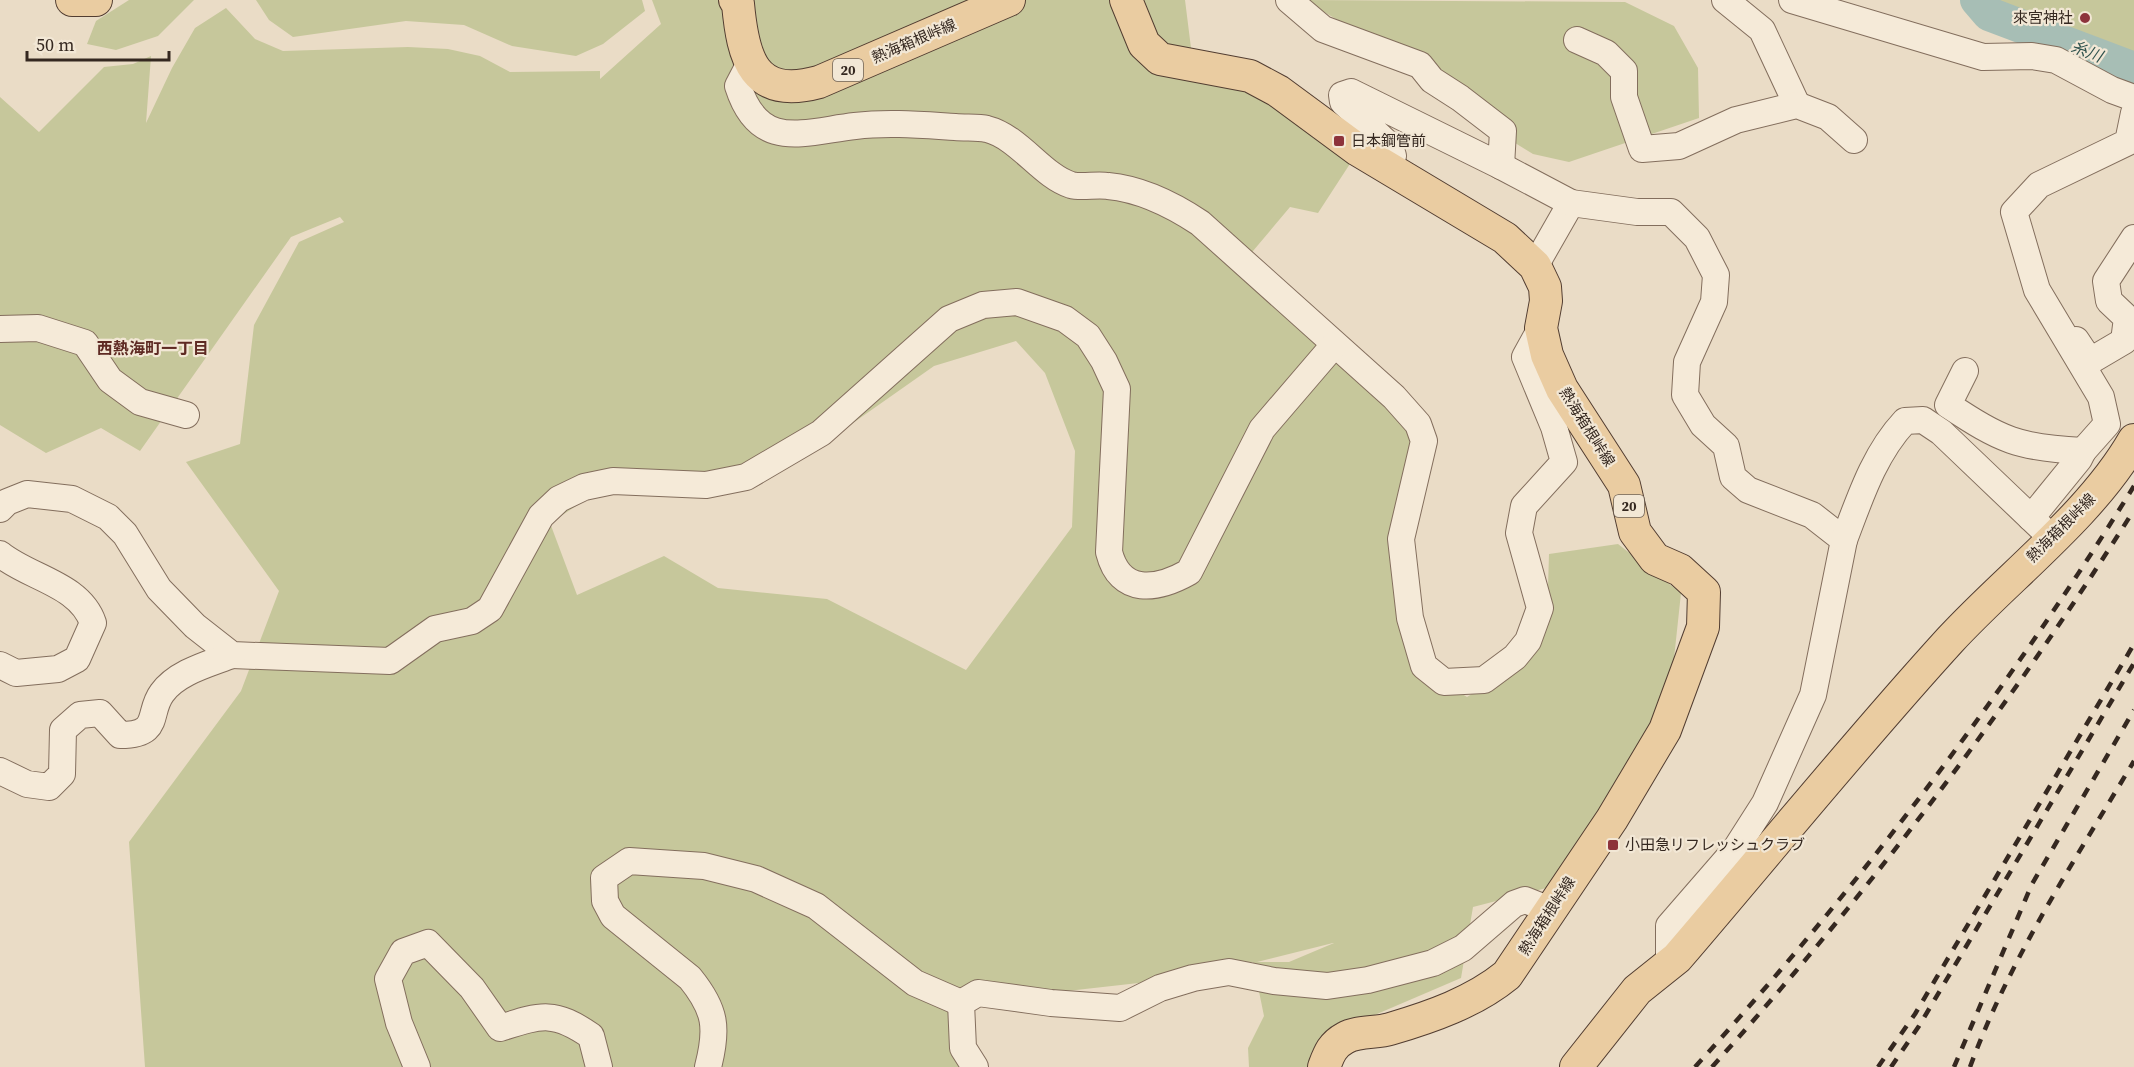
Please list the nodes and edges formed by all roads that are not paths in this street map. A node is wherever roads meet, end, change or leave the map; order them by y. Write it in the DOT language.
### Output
graph roads {
  1 [pos="72,0"];
  2 [pos="96,0"];
  3 [pos="735,0"];
  4 [pos="1009,0"];
  5 [pos="1126,0"];
  6 [pos="1289,0"];
  7 [pos="1725,0"];
  8 [pos="1792,0"];
  9 [pos="1577,40"];
  10 [pos="750,63"];
  11 [pos="2134,98"];
  12 [pos="1797,105"];
  13 [pos="2134,113"];
  14 [pos="1854,140"];
  15 [pos="2131,143"];
  16 [pos="1501,165"];
  17 [pos="1388,168"];
  18 [pos="1571,203"];
  19 [pos="2134,238"];
  20 [pos="1535,266"];
  21 [pos="2032,271"];
  22 [pos="1541,328"];
  23 [pos="0,329"];
  24 [pos="1334,345"];
  25 [pos="1965,371"];
  26 [pos="186,415"];
  27 [pos="2134,440"];
  28 [pos="2083,451"];
  29 [pos="0,509"];
  30 [pos="2041,528"];
  31 [pos="1844,540"];
  32 [pos="0,554"];
  33 [pos="232,655"];
  34 [pos="0,664"];
  35 [pos="0,771"];
  36 [pos="1550,910"];
  37 [pos="1668,965"];
  38 [pos="961,1003"];
  39 [pos="417,1067"];
  40 [pos="599,1067"];
  41 [pos="708,1067"];
  42 [pos="975,1067"];
  43 [pos="1324,1067"];
  44 [pos="1576,1067"];
  1 -- 2 [label="main road"];
  3 -- 10 [label="main road"];
  4 -- 10 [label="main road, 熱海箱根峠線 / 20"];
  5 -- 17 [label="main road, 熱海箱根峠線 / 20"];
  6 -- 16 [label="street"];
  7 -- 12 [label="street"];
  8 -- 11 [label="street"];
  9 -- 12 [label="street"];
  10 -- 24 [label="street"];
  12 -- 14 [label="street"];
  13 -- 15 [label="street"];
  15 -- 21 [label="street"];
  16 -- 17 [label="street"];
  16 -- 18 [label="street"];
  17 -- 20 [label="main road, 熱海箱根峠線 / 20"];
  18 -- 20 [label="street"];
  18 -- 31 [label="street"];
  19 -- 21 [label="street"];
  20 -- 22 [label="main road, 熱海箱根峠線 / 20"];
  21 -- 28 [label="street"];
  22 -- 24 [label="street"];
  22 -- 36 [label="main road, 熱海箱根峠線 / 20"];
  23 -- 26 [label="street"];
  24 -- 33 [label="street"];
  25 -- 28 [label="street"];
  27 -- 30 [label="main road, 熱海箱根峠線"];
  28 -- 30 [label="street"];
  29 -- 33 [label="street"];
  30 -- 31 [label="street"];
  30 -- 37 [label="main road, 熱海箱根峠線"];
  31 -- 37 [label="street"];
  32 -- 34 [label="street"];
  33 -- 35 [label="street"];
  36 -- 38 [label="street"];
  36 -- 43 [label="main road, 熱海箱根峠線 / 20"];
  37 -- 44 [label="main road, 熱海箱根峠線"];
  38 -- 41 [label="street"];
  38 -- 42 [label="street"];
  39 -- 40 [label="street"];
}
